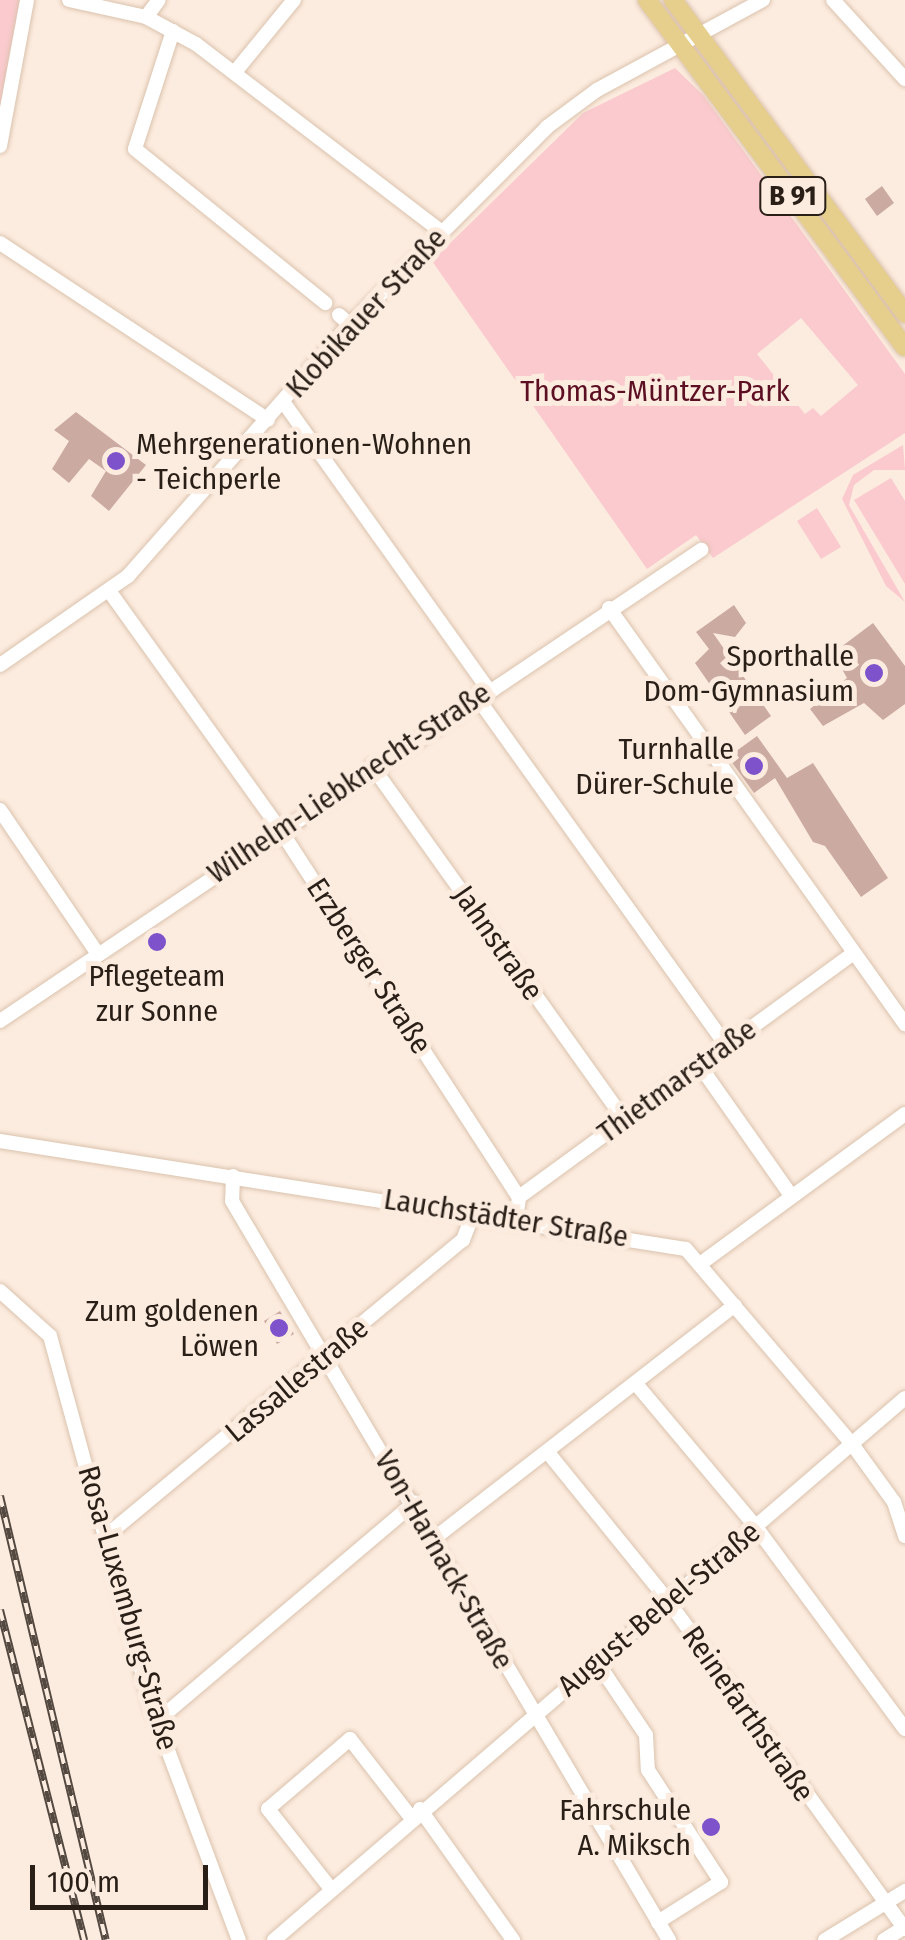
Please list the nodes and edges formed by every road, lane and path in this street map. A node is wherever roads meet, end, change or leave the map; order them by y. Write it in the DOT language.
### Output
graph roads {
  1 [pos="27,0"];
  2 [pos="69,0"];
  3 [pos="158,0"];
  4 [pos="294,0"];
  5 [pos="647,0"];
  6 [pos="673,0"];
  7 [pos="763,0"];
  8 [pos="834,0"];
  9 [pos="146,17"];
  10 [pos="173,31"];
  11 [pos="699,34"];
  12 [pos="681,44"];
  13 [pos="235,72"];
  14 [pos="905,79"];
  15 [pos="0,146"];
  16 [pos="441,231"];
  17 [pos="0,243"];
  18 [pos="325,303"];
  19 [pos="905,313"];
  20 [pos="905,346"];
  21 [pos="284,403"];
  22 [pos="268,420"];
  23 [pos="701,550"];
  24 [pos="110,592"];
  25 [pos="609,608"];
  26 [pos="0,665"];
  27 [pos="482,692"];
  28 [pos="372,766"];
  29 [pos="0,810"];
  30 [pos="279,828"];
  31 [pos="854,952"];
  32 [pos="98,954"];
  33 [pos="0,1021"];
  34 [pos="905,1024"];
  35 [pos="727,1046"];
  36 [pos="700,1066"];
  37 [pos="905,1114"];
  38 [pos="624,1119"];
  39 [pos="0,1141"];
  40 [pos="233,1176"];
  41 [pos="790,1194"];
  42 [pos="519,1197"];
  43 [pos="474,1212"];
  44 [pos="516,1219"];
  45 [pos="700,1264"];
  46 [pos="0,1291"];
  47 [pos="735,1305"];
  48 [pos="324,1357"];
  49 [pos="637,1385"];
  50 [pos="905,1398"];
  51 [pos="852,1444"];
  52 [pos="550,1454"];
  53 [pos="416,1502"];
  54 [pos="900,1504"];
  55 [pos="756,1527"];
  56 [pos="106,1536"];
  57 [pos="905,1536"];
  58 [pos="436,1537"];
  59 [pos="668,1602"];
  60 [pos="597,1662"];
  61 [pos="532,1717"];
  62 [pos="157,1721"];
  63 [pos="905,1729"];
  64 [pos="415,1813"];
  65 [pos="331,1889"];
  66 [pos="905,1892"];
  67 [pos="884,1904"];
  68 [pos="658,1922"];
  69 [pos="905,1928"];
  70 [pos="239,1940"];
  71 [pos="274,1940"];
  72 [pos="513,1940"];
  73 [pos="668,1940"];
  74 [pos="825,1940"];
  75 [pos="884,1940"];
  1 -- 15 [label="street"];
  2 -- 9 [label="street"];
  3 -- 9 [label="street"];
  4 -- 13 [label="street"];
  5 -- 12 [label="main road, B 91"];
  6 -- 11 [label="main road, B 91"];
  7 -- 11 [label="street, Klobikauer Straße"];
  8 -- 14 [label="street"];
  9 -- 10 [label="street"];
  10 -- 13 [label="street"];
  10 -- 18 [label="street"];
  11 -- 12 [label="street, Klobikauer Straße"];
  11 -- 19 [label="main road, B 91"];
  12 -- 16 [label="street, Klobikauer Straße"];
  12 -- 20 [label="main road, B 91"];
  13 -- 16 [label="street"];
  16 -- 21 [label="street, Klobikauer Straße"];
  17 -- 22 [label="street"];
  21 -- 22 [label="street, Klobikauer Straße"];
  21 -- 27 [label="street"];
  22 -- 24 [label="street, Klobikauer Straße"];
  23 -- 25 [label="street, Wilhelm-Liebknecht-Straße"];
  24 -- 26 [label="street, Klobikauer Straße"];
  24 -- 30 [label="street, Erzberger Straße"];
  25 -- 27 [label="street, Wilhelm-Liebknecht-Straße"];
  25 -- 31 [label="street"];
  27 -- 28 [label="street, Wilhelm-Liebknecht-Straße"];
  27 -- 35 [label="street"];
  28 -- 30 [label="street, Wilhelm-Liebknecht-Straße"];
  28 -- 38 [label="street, Jahnstraße"];
  29 -- 32 [label="street"];
  30 -- 32 [label="street, Wilhelm-Liebknecht-Straße"];
  30 -- 42 [label="street, Erzberger Straße"];
  31 -- 34 [label="street"];
  31 -- 35 [label="street, Thietmarstraße"];
  32 -- 33 [label="street, Wilhelm-Liebknecht-Straße"];
  35 -- 36 [label="street, Thietmarstraße"];
  36 -- 38 [label="street, Thietmarstraße"];
  36 -- 41 [label="street"];
  37 -- 41 [label="street"];
  38 -- 42 [label="street, Thietmarstraße"];
  39 -- 40 [label="street, Lauchstädter Straße"];
  40 -- 43 [label="street, Lauchstädter Straße"];
  40 -- 48 [label="street, Von-Harnack-Straße"];
  41 -- 45 [label="street"];
  42 -- 44 [label="street"];
  43 -- 44 [label="street, Lauchstädter Straße"];
  43 -- 48 [label="street, Lassallestraße"];
  44 -- 45 [label="street, Lauchstädter Straße"];
  45 -- 47 [label="street, Lauchstädter Straße"];
  46 -- 56 [label="street, Rosa-Luxemburg-Straße"];
  47 -- 49 [label="street"];
  47 -- 51 [label="street, Lauchstädter Straße"];
  48 -- 53 [label="street, Von-Harnack-Straße"];
  48 -- 56 [label="street, Lassallestraße"];
  49 -- 52 [label="street"];
  49 -- 55 [label="street"];
  50 -- 51 [label="street, August-Bebel-Straße"];
  51 -- 54 [label="street, Lauchstädter Straße"];
  51 -- 55 [label="street, August-Bebel-Straße"];
  52 -- 58 [label="street"];
  52 -- 59 [label="street, Reinefarthstraße"];
  53 -- 58 [label="street, Von-Harnack-Straße"];
  53 -- 62 [label="street"];
  54 -- 57 [label="street, Lauchstädter Straße"];
  55 -- 59 [label="street, August-Bebel-Straße"];
  55 -- 63 [label="street"];
  56 -- 62 [label="street, Rosa-Luxemburg-Straße"];
  58 -- 61 [label="street, Von-Harnack-Straße"];
  59 -- 60 [label="street, August-Bebel-Straße"];
  59 -- 67 [label="street, Reinefarthstraße"];
  60 -- 61 [label="street, August-Bebel-Straße"];
  60 -- 68 [label="street"];
  61 -- 64 [label="street, August-Bebel-Straße"];
  61 -- 68 [label="street, Von-Harnack-Straße"];
  62 -- 70 [label="street, Rosa-Luxemburg-Straße"];
  64 -- 65 [label="street, August-Bebel-Straße"];
  64 -- 65 [label="street"];
  64 -- 72 [label="street"];
  65 -- 71 [label="street, August-Bebel-Straße"];
  66 -- 67 [label="street"];
  67 -- 69 [label="street, Reinefarthstraße"];
  67 -- 74 [label="street"];
  68 -- 73 [label="street, Von-Harnack-Straße"];
  69 -- 75 [label="street"];
}
